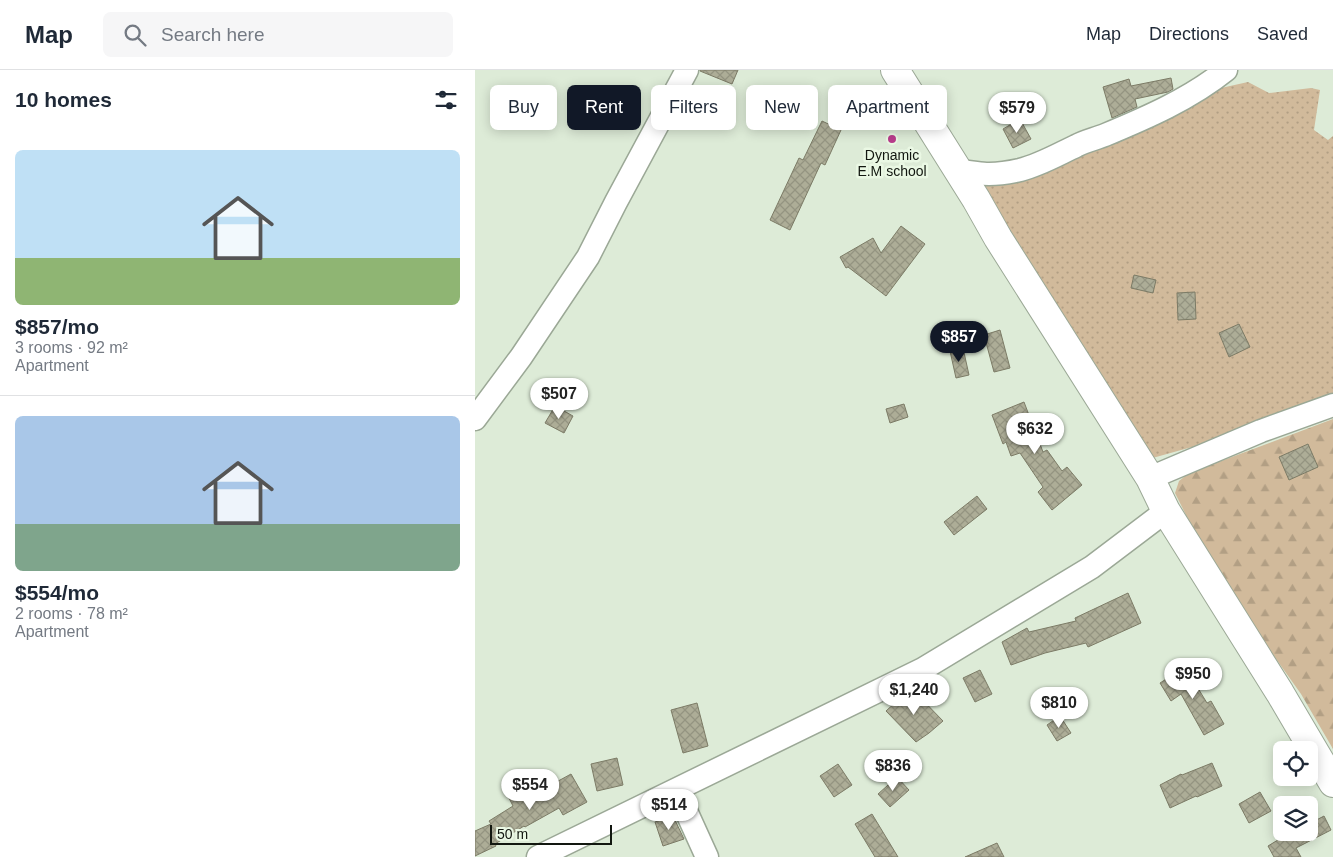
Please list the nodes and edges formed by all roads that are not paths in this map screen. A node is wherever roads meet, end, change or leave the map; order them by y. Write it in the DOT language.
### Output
graph roads {
  1 [pos="687,70"];
  2 [pos="895,70"];
  3 [pos="1226,70"];
  4 [pos="959,172"];
  5 [pos="1333,405"];
  6 [pos="475,419"];
  7 [pos="1150,478"];
  8 [pos="1166,511"];
  9 [pos="1333,783"];
  10 [pos="673,792"];
  11 [pos="537,857"];
  12 [pos="707,857"];
  1 -- 6 [label="street"];
  2 -- 4 [label="main road"];
  3 -- 4 [label="street"];
  4 -- 7 [label="main road"];
  5 -- 7 [label="street"];
  7 -- 8 [label="main road"];
  8 -- 9 [label="main road"];
  8 -- 10 [label="street"];
  10 -- 11 [label="street"];
  10 -- 12 [label="street"];
}
